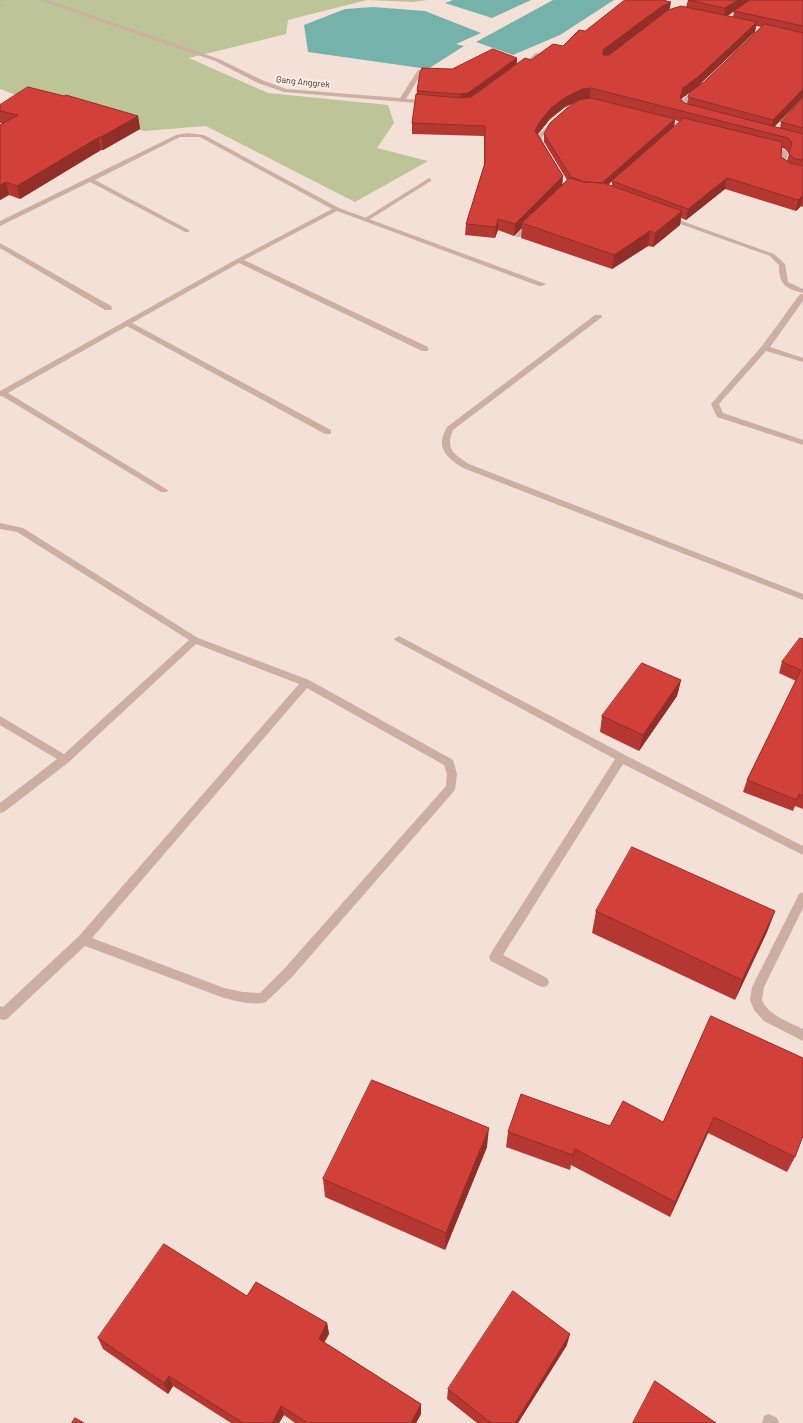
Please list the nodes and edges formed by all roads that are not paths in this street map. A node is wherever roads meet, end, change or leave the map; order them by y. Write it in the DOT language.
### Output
graph roads {
  1 [pos="42,0"];
  2 [pos="538,54"];
  3 [pos="420,72"];
  4 [pos="514,73"];
  5 [pos="705,84"];
  6 [pos="402,100"];
  7 [pos="438,103"];
  8 [pos="693,113"];
  9 [pos="564,115"];
  10 [pos="761,146"];
  11 [pos="546,153"];
  12 [pos="803,175"];
  13 [pos="89,179"];
  14 [pos="429,180"];
  15 [pos="337,209"];
  16 [pos="664,216"];
  17 [pos="365,220"];
  18 [pos="534,220"];
  19 [pos="0,224"];
  20 [pos="187,231"];
  21 [pos="518,236"];
  22 [pos="0,245"];
  23 [pos="239,260"];
  24 [pos="542,284"];
  25 [pos="803,291"];
  26 [pos="803,296"];
  27 [pos="108,308"];
  28 [pos="598,317"];
  29 [pos="127,323"];
  30 [pos="765,348"];
  31 [pos="425,349"];
  32 [pos="803,360"];
  33 [pos="1,393"];
  34 [pos="328,432"];
  35 [pos="803,443"];
  36 [pos="164,490"];
  37 [pos="0,526"];
  38 [pos="803,597"];
  39 [pos="399,639"];
  40 [pos="194,640"];
  41 [pos="306,684"];
  42 [pos="0,720"];
  43 [pos="621,758"];
  44 [pos="64,759"];
  45 [pos="0,809"];
  46 [pos="803,851"];
  47 [pos="803,898"];
  48 [pos="83,940"];
  49 [pos="543,982"];
  50 [pos="1,1015"];
  51 [pos="803,1035"];
  1 -- 6 [label="street, Gang Anggrek"];
  2 -- 4 [label="street"];
  3 -- 6 [label="street"];
  5 -- 8 [label="street"];
  6 -- 7 [label="street, Gang Anggrek"];
  9 -- 11 [label="street"];
  10 -- 12 [label="street"];
  13 -- 15 [label="street"];
  13 -- 19 [label="street"];
  13 -- 20 [label="street"];
  14 -- 17 [label="street"];
  15 -- 17 [label="street"];
  15 -- 23 [label="street"];
  16 -- 25 [label="street"];
  17 -- 24 [label="street"];
  18 -- 21 [label="street"];
  22 -- 27 [label="street"];
  23 -- 29 [label="street"];
  23 -- 31 [label="street"];
  26 -- 30 [label="street"];
  28 -- 38 [label="street"];
  29 -- 33 [label="street"];
  29 -- 34 [label="street"];
  30 -- 32 [label="street"];
  30 -- 35 [label="street"];
  33 -- 36 [label="street"];
  37 -- 40 [label="street"];
  39 -- 43 [label="street"];
  40 -- 41 [label="street"];
  40 -- 44 [label="street"];
  41 -- 48 [label="street"];
  41 -- 48 [label="street"];
  42 -- 44 [label="street"];
  43 -- 46 [label="street"];
  43 -- 49 [label="street"];
  44 -- 45 [label="street"];
  47 -- 51 [label="street"];
  48 -- 50 [label="street"];
}
